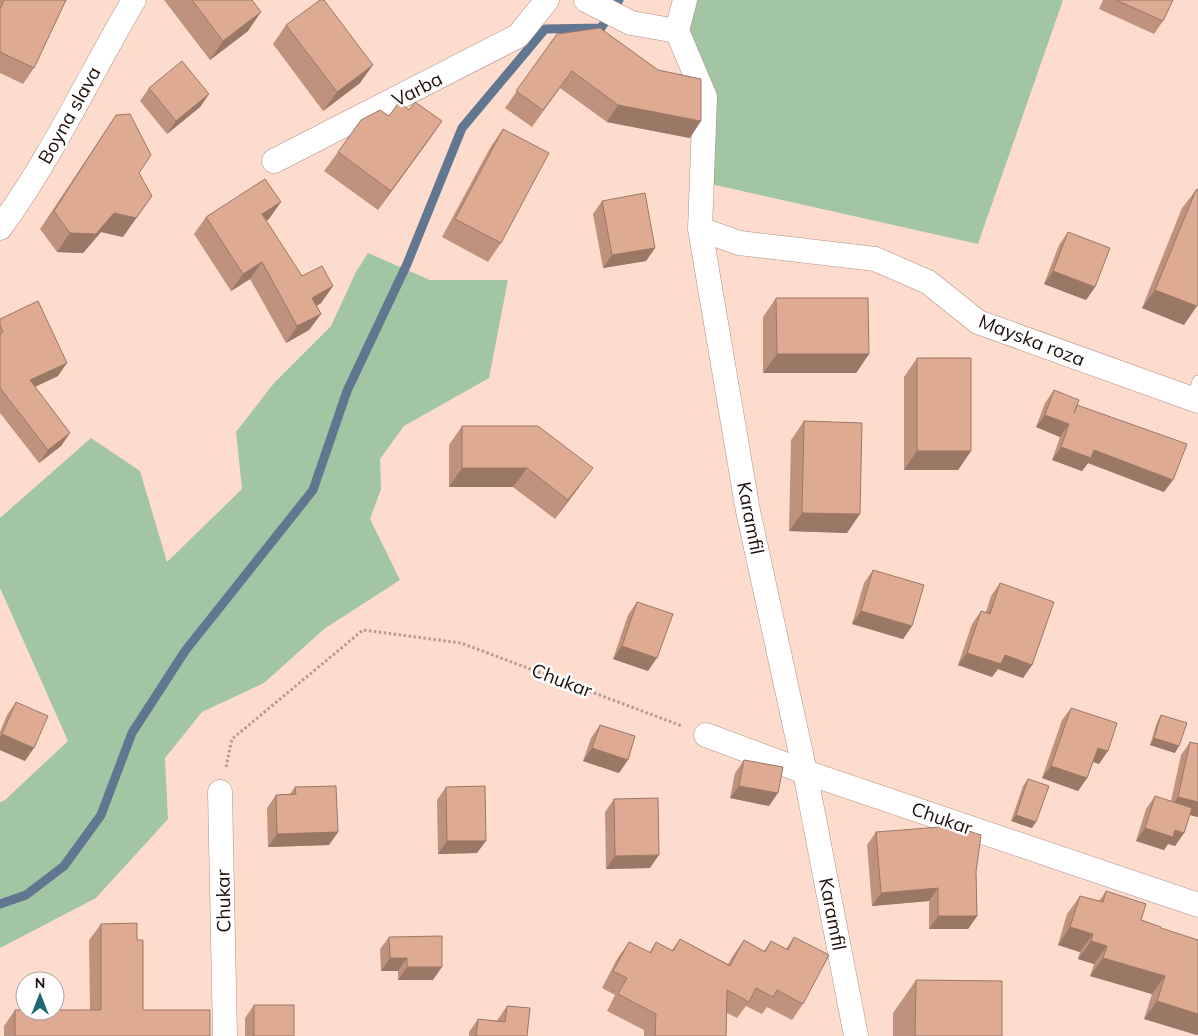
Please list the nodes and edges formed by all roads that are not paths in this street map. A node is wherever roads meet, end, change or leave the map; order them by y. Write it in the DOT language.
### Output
graph roads {
  1 [pos="134,0"];
  2 [pos="547,0"];
  3 [pos="685,0"];
  4 [pos="590,2"];
  5 [pos="677,31"];
  6 [pos="274,161"];
  7 [pos="0,228"];
  8 [pos="700,229"];
  9 [pos="1196,394"];
  10 [pos="706,735"];
  11 [pos="805,772"];
  12 [pos="220,792"];
  13 [pos="1198,905"];
  14 [pos="225,1036"];
  15 [pos="856,1036"];
  1 -- 7 [label="street, Boyna slava"];
  2 -- 6 [label="street, Varba"];
  3 -- 5 [label="street"];
  4 -- 5 [label="street"];
  5 -- 8 [label="street, Karamfil"];
  8 -- 9 [label="street, Mayska roza"];
  8 -- 11 [label="street, Karamfil"];
  10 -- 11 [label="street, Chukar"];
  11 -- 13 [label="street, Chukar"];
  11 -- 15 [label="street, Karamfil"];
  12 -- 14 [label="street, Chukar"];
}
